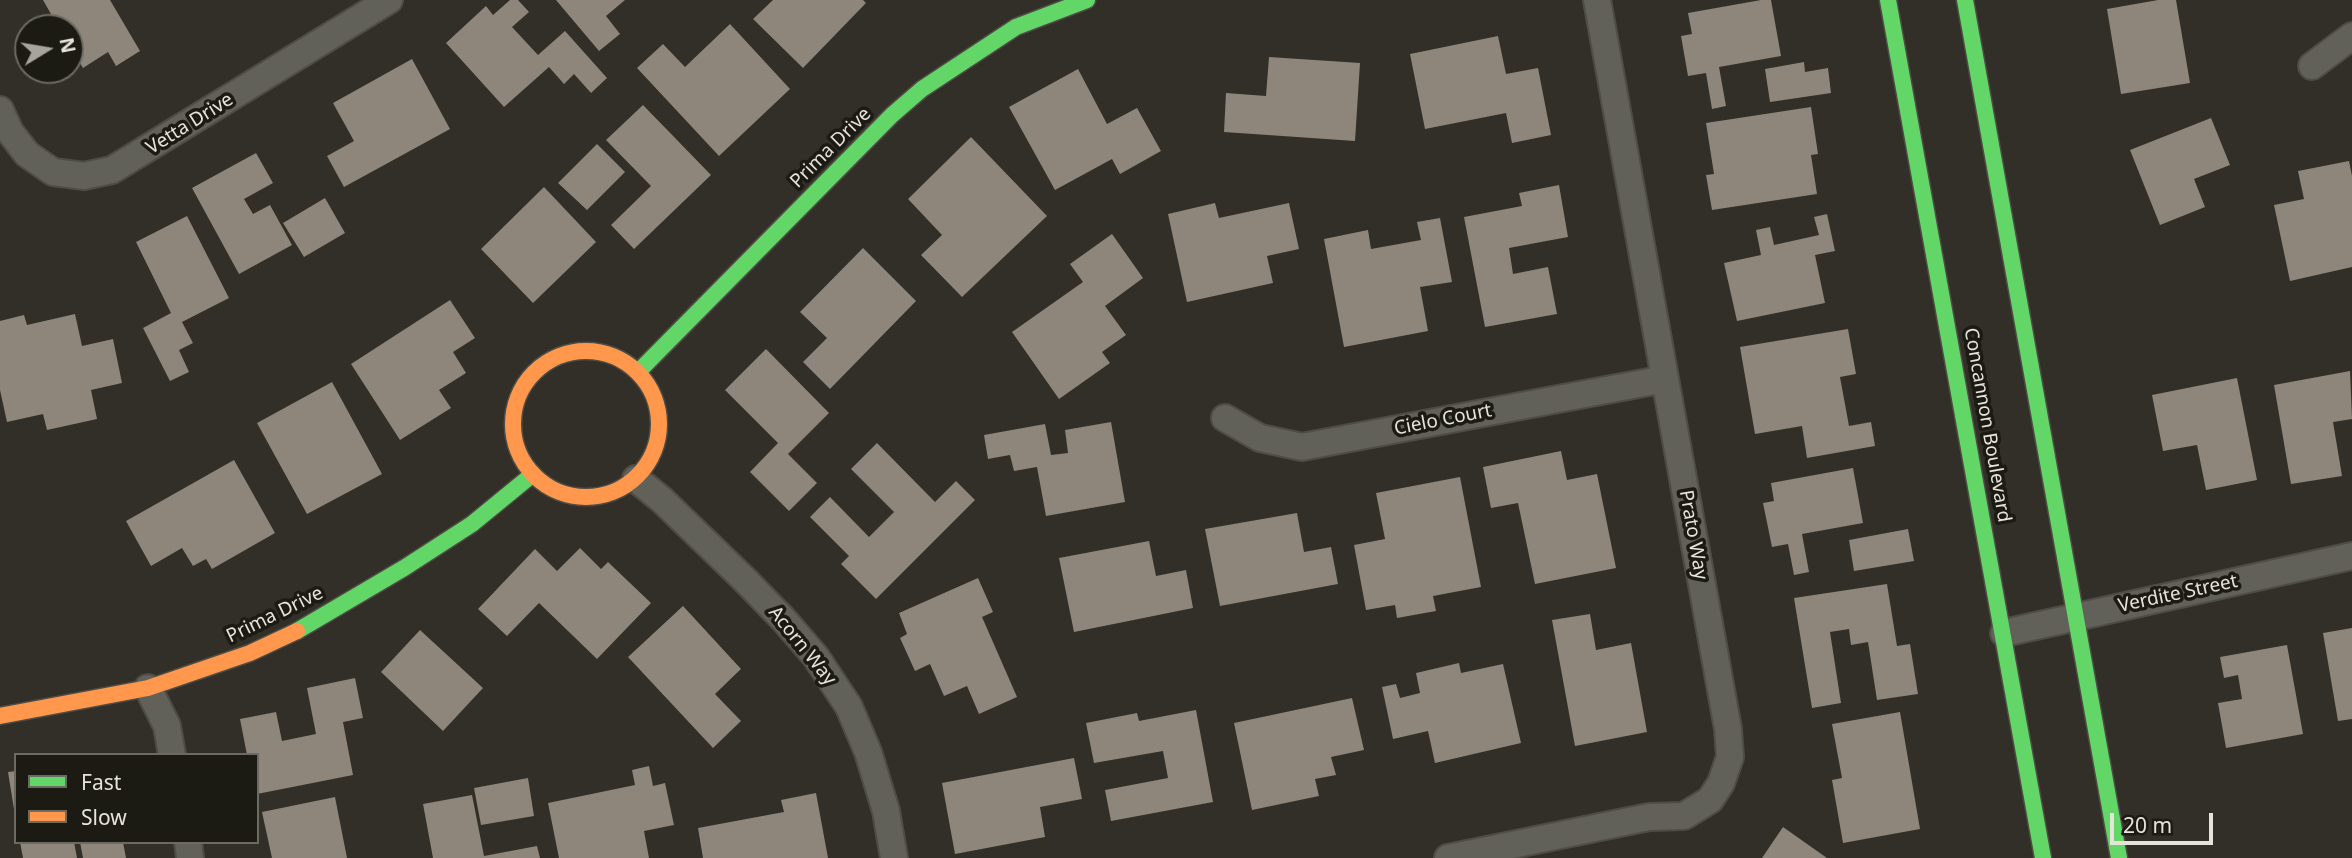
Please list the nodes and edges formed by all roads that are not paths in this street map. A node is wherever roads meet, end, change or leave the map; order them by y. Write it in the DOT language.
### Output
graph roads {
  1 [pos="388,0"];
  2 [pos="1087,0"];
  3 [pos="1597,0"];
  4 [pos="1888,0"];
  5 [pos="1965,0"];
  6 [pos="2352,36"];
  7 [pos="2312,66"];
  8 [pos="0,110"];
  9 [pos="638,372"];
  10 [pos="1665,379"];
  11 [pos="1225,418"];
  12 [pos="533,474"];
  13 [pos="636,479"];
  14 [pos="2352,556"];
  15 [pos="2077,616"];
  16 [pos="2004,633"];
  17 [pos="148,688"];
  18 [pos="0,716"];
  19 [pos="172,753"];
  20 [pos="894,858"];
  21 [pos="1448,858"];
  22 [pos="2043,858"];
  23 [pos="2119,858"];
  1 -- 8 [label="street, Vetta Drive"];
  2 -- 9 [label="main road, Prima Drive"];
  3 -- 10 [label="street, Prato Way"];
  4 -- 16 [label="main road, Concannon Boulevard"];
  5 -- 15 [label="main road"];
  6 -- 7 [label="street"];
  9 -- 12 [label="main road"];
  9 -- 13 [label="main road"];
  10 -- 11 [label="street, Cielo Court"];
  10 -- 21 [label="street, Prato Way"];
  12 -- 13 [label="main road"];
  12 -- 17 [label="main road, Prima Drive"];
  13 -- 20 [label="street, Acorn Way"];
  14 -- 15 [label="street, Verdite Street"];
  15 -- 16 [label="street, Verdite Street"];
  15 -- 23 [label="main road"];
  16 -- 22 [label="main road, Concannon Boulevard"];
  17 -- 18 [label="main road, Prima Drive"];
  17 -- 19 [label="street"];
}
